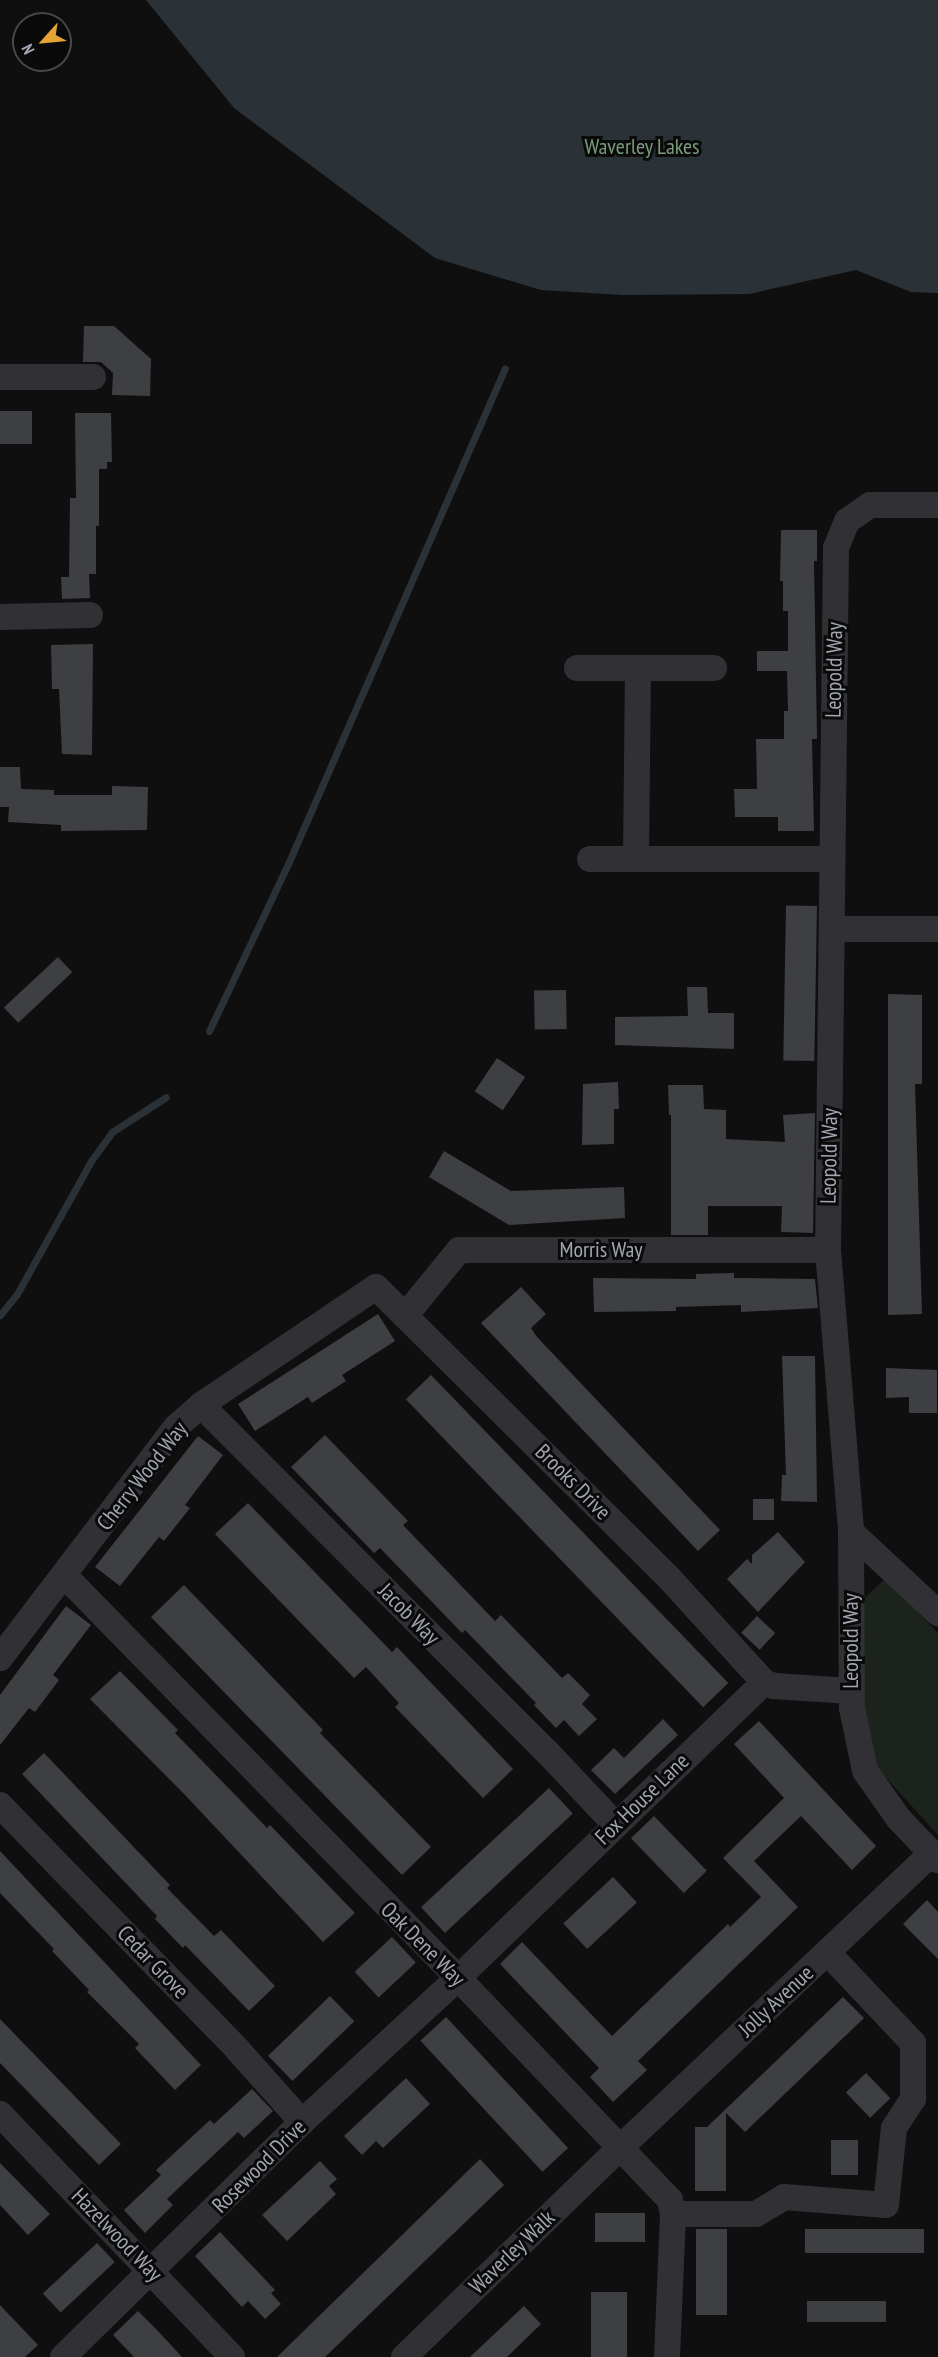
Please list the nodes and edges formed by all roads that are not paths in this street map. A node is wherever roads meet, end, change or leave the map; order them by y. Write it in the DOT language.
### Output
graph roads {
  1 [pos="0,376"];
  2 [pos="93,377"];
  3 [pos="938,505"];
  4 [pos="90,615"];
  5 [pos="0,617"];
  6 [pos="577,668"];
  7 [pos="638,668"];
  8 [pos="714,668"];
  9 [pos="590,859"];
  10 [pos="636,859"];
  11 [pos="832,859"];
  12 [pos="832,929"];
  13 [pos="938,929"];
  14 [pos="828,1250"];
  15 [pos="376,1287"];
  16 [pos="405,1316"];
  17 [pos="201,1405"];
  18 [pos="851,1532"];
  19 [pos="65,1576"];
  20 [pos="938,1613"];
  21 [pos="0,1658"];
  22 [pos="764,1682"];
  23 [pos="852,1691"];
  24 [pos="0,1805"];
  25 [pos="615,1824"];
  26 [pos="935,1857"];
  27 [pos="827,1952"];
  28 [pos="458,1978"];
  29 [pos="0,2114"];
  30 [pos="302,2122"];
  31 [pos="620,2148"];
  32 [pos="673,2214"];
  33 [pos="153,2271"];
  34 [pos="63,2357"];
  35 [pos="232,2357"];
  36 [pos="404,2357"];
  37 [pos="667,2357"];
  1 -- 2 [label="street"];
  3 -- 11 [label="street, Leopold Way"];
  4 -- 5 [label="street"];
  6 -- 7 [label="street"];
  7 -- 8 [label="street"];
  7 -- 10 [label="street"];
  9 -- 10 [label="street"];
  10 -- 11 [label="street"];
  11 -- 12 [label="street, Leopold Way"];
  12 -- 13 [label="street"];
  12 -- 14 [label="street, Leopold Way"];
  14 -- 16 [label="street, Morris Way"];
  14 -- 18 [label="street, Leopold Way"];
  15 -- 16 [label="street, Brooks Drive"];
  15 -- 17 [label="street, Cherry Wood Way"];
  16 -- 22 [label="street, Brooks Drive"];
  17 -- 19 [label="street, Cherry Wood Way"];
  17 -- 25 [label="street, Jacob Way"];
  18 -- 20 [label="street"];
  18 -- 23 [label="street, Leopold Way"];
  19 -- 21 [label="street, Cherry Wood Way"];
  19 -- 28 [label="street, Oak Dene Way"];
  22 -- 23 [label="street"];
  22 -- 25 [label="street, Fox House Lane"];
  23 -- 26 [label="street, Leopold Way"];
  24 -- 30 [label="street, Cedar Grove"];
  25 -- 28 [label="street, Fox House Lane"];
  26 -- 27 [label="street, Jolly Avenue"];
  27 -- 31 [label="street, Jolly Avenue"];
  27 -- 32 [label="street"];
  28 -- 30 [label="street, Rosewood Drive"];
  28 -- 31 [label="street, Oak Dene Way"];
  29 -- 33 [label="street, Hazelwood Way"];
  30 -- 33 [label="street, Rosewood Drive"];
  31 -- 32 [label="street, Oak Dene Way"];
  31 -- 36 [label="street, Waverley Walk"];
  32 -- 37 [label="street"];
  33 -- 34 [label="street, Rosewood Drive"];
  33 -- 35 [label="street, Hazelwood Way"];
}
